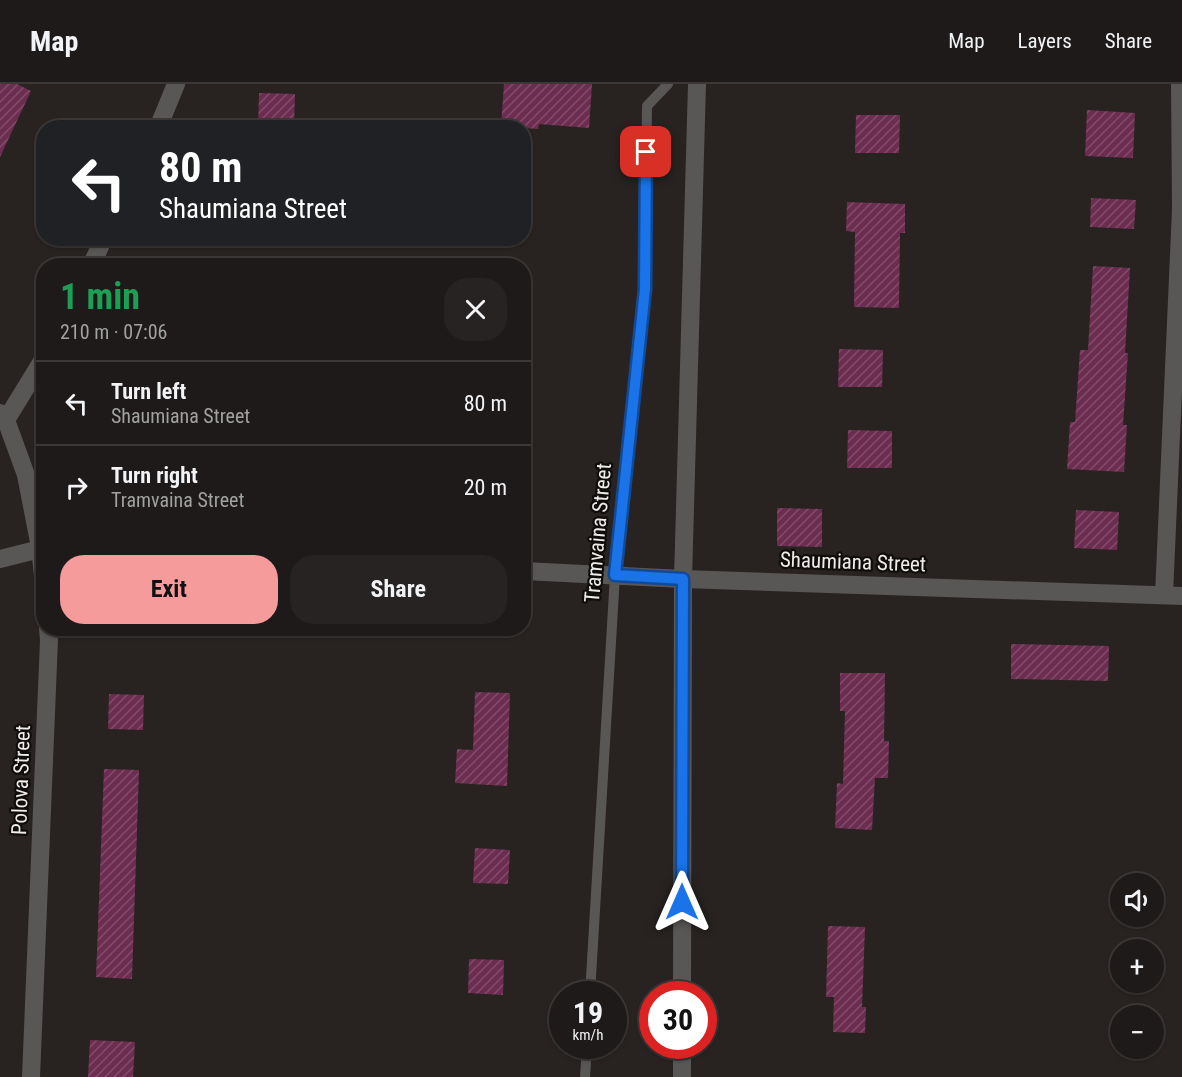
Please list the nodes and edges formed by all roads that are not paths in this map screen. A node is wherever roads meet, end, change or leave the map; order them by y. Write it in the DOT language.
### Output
graph roads {
  1 [pos="176,84"];
  2 [pos="668,84"];
  3 [pos="697,84"];
  4 [pos="1180,84"];
  5 [pos="161,120"];
  6 [pos="36,369"];
  7 [pos="3,416"];
  8 [pos="36,520"];
  9 [pos="36,549"];
  10 [pos="0,559"];
  11 [pos="531,571"];
  12 [pos="615,575"];
  13 [pos="683,579"];
  14 [pos="1173,595"];
  15 [pos="49,636"];
  16 [pos="591,981"];
  17 [pos="682,981"];
  18 [pos="586,1059"];
  19 [pos="682,1059"];
  20 [pos="31,1077"];
  21 [pos="585,1077"];
  22 [pos="682,1077"];
  1 -- 5 [label="street"];
  2 -- 12 [label="lane, Tramvaina Street"];
  3 -- 13 [label="street"];
  4 -- 14 [label="street"];
  6 -- 7 [label="street"];
  7 -- 8 [label="street"];
  9 -- 10 [label="street"];
  11 -- 12 [label="street, Shaumiana Street"];
  12 -- 13 [label="street, Shaumiana Street"];
  12 -- 16 [label="lane, Tramvaina Street"];
  13 -- 14 [label="street, Shaumiana Street"];
  13 -- 17 [label="street"];
  15 -- 20 [label="street, Polova Street"];
  18 -- 21 [label="lane"];
  19 -- 22 [label="street"];
}
